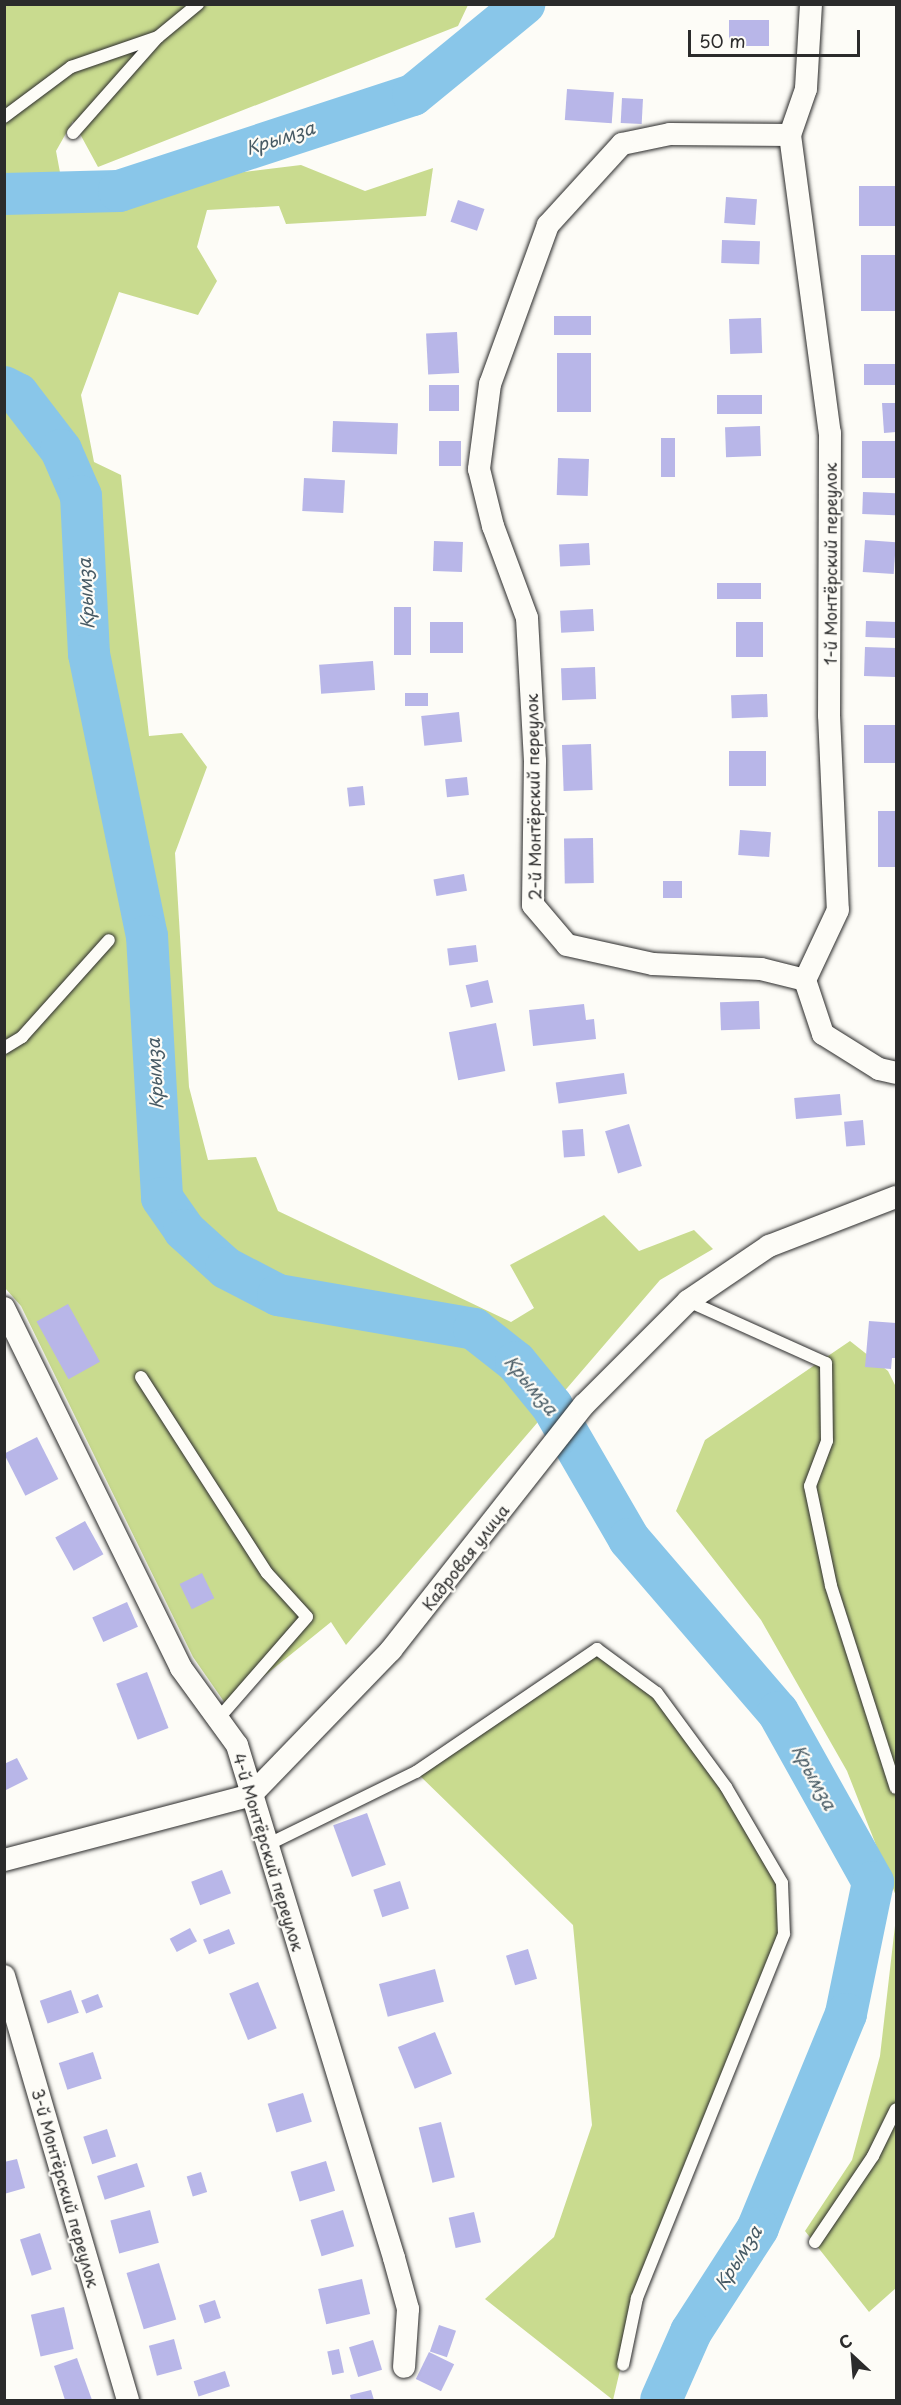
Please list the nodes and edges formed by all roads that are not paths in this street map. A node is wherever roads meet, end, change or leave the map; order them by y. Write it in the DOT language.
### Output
graph roads {
  1 [pos="198,4"];
  2 [pos="811,4"];
  3 [pos="158,37"];
  4 [pos="4,117"];
  5 [pos="73,133"];
  6 [pos="790,135"];
  7 [pos="109,940"];
  8 [pos="805,980"];
  9 [pos="4,1048"];
  10 [pos="897,1073"];
  11 [pos="897,1197"];
  12 [pos="688,1300"];
  13 [pos="4,1308"];
  14 [pos="141,1377"];
  15 [pos="218,1719"];
  16 [pos="897,1788"];
  17 [pos="251,1795"];
  18 [pos="267,1845"];
  19 [pos="4,1860"];
  20 [pos="4,1976"];
  21 [pos="897,2109"];
  22 [pos="815,2242"];
  23 [pos="623,2365"];
  24 [pos="404,2367"];
  25 [pos="128,2400"];
  1 -- 3 [label="lane"];
  2 -- 6 [label="street, 1-й Монтёрский переулок"];
  3 -- 4 [label="lane"];
  3 -- 5 [label="lane"];
  6 -- 8 [label="street, 1-й Монтёрский переулок"];
  6 -- 8 [label="street, 2-й Монтёрский переулок"];
  7 -- 9 [label="lane"];
  8 -- 10 [label="street"];
  11 -- 12 [label="street, Кадровая улица"];
  12 -- 16 [label="lane"];
  12 -- 17 [label="street, Кадровая улица"];
  13 -- 15 [label="street, 4-й Монтёрский переулок"];
  14 -- 15 [label="lane"];
  15 -- 17 [label="street, 4-й Монтёрский переулок"];
  17 -- 18 [label="street, 4-й Монтёрский переулок"];
  17 -- 19 [label="street"];
  18 -- 23 [label="lane"];
  18 -- 24 [label="street, 4-й Монтёрский переулок"];
  20 -- 25 [label="street, 3-й Монтёрский переулок"];
  21 -- 22 [label="lane"];
}
